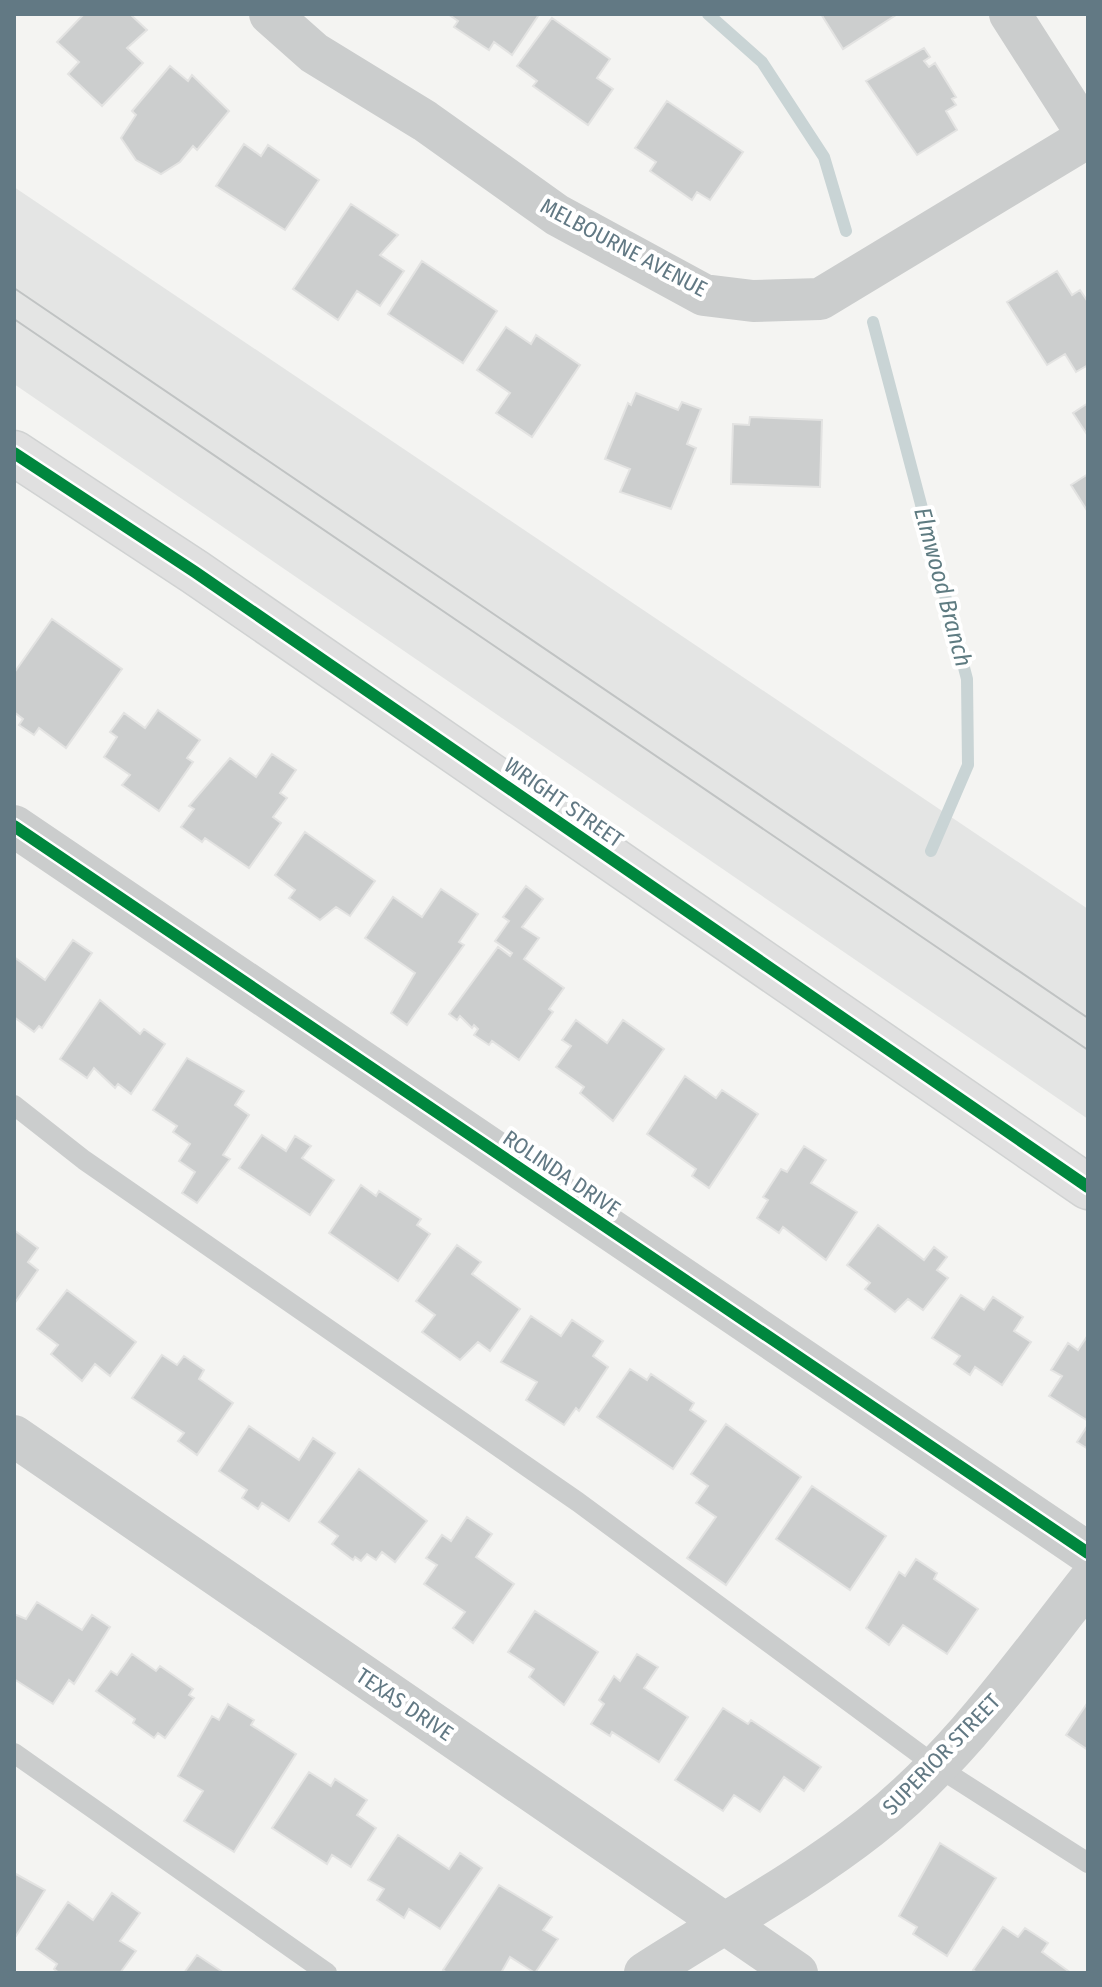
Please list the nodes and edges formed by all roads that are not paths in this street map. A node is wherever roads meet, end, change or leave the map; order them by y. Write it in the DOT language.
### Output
graph roads {
  1 [pos="270,14"];
  2 [pos="1010,14"];
  3 [pos="1088,137"];
  4 [pos="14,453"];
  5 [pos="14,826"];
  6 [pos="14,1105"];
  7 [pos="1088,1187"];
  8 [pos="14,1436"];
  9 [pos="1088,1553"];
  10 [pos="1088,1582"];
  11 [pos="14,1753"];
  12 [pos="936,1766"];
  13 [pos="1088,1863"];
  14 [pos="723,1922"];
  15 [pos="327,1973"];
  16 [pos="645,1973"];
  17 [pos="797,1973"];
  1 -- 3 [label="street, MELBOURNE AVENUE"];
  2 -- 3 [label="street"];
  4 -- 7 [label="street, WRIGHT STREET"];
  5 -- 9 [label="street, ROLINDA DRIVE"];
  6 -- 12 [label="lane"];
  8 -- 14 [label="street, TEXAS DRIVE"];
  10 -- 12 [label="street, SUPERIOR STREET"];
  11 -- 15 [label="lane"];
  12 -- 13 [label="lane"];
  12 -- 14 [label="street, SUPERIOR STREET"];
  14 -- 16 [label="street, SUPERIOR STREET"];
  14 -- 17 [label="street, TEXAS DRIVE"];
}
